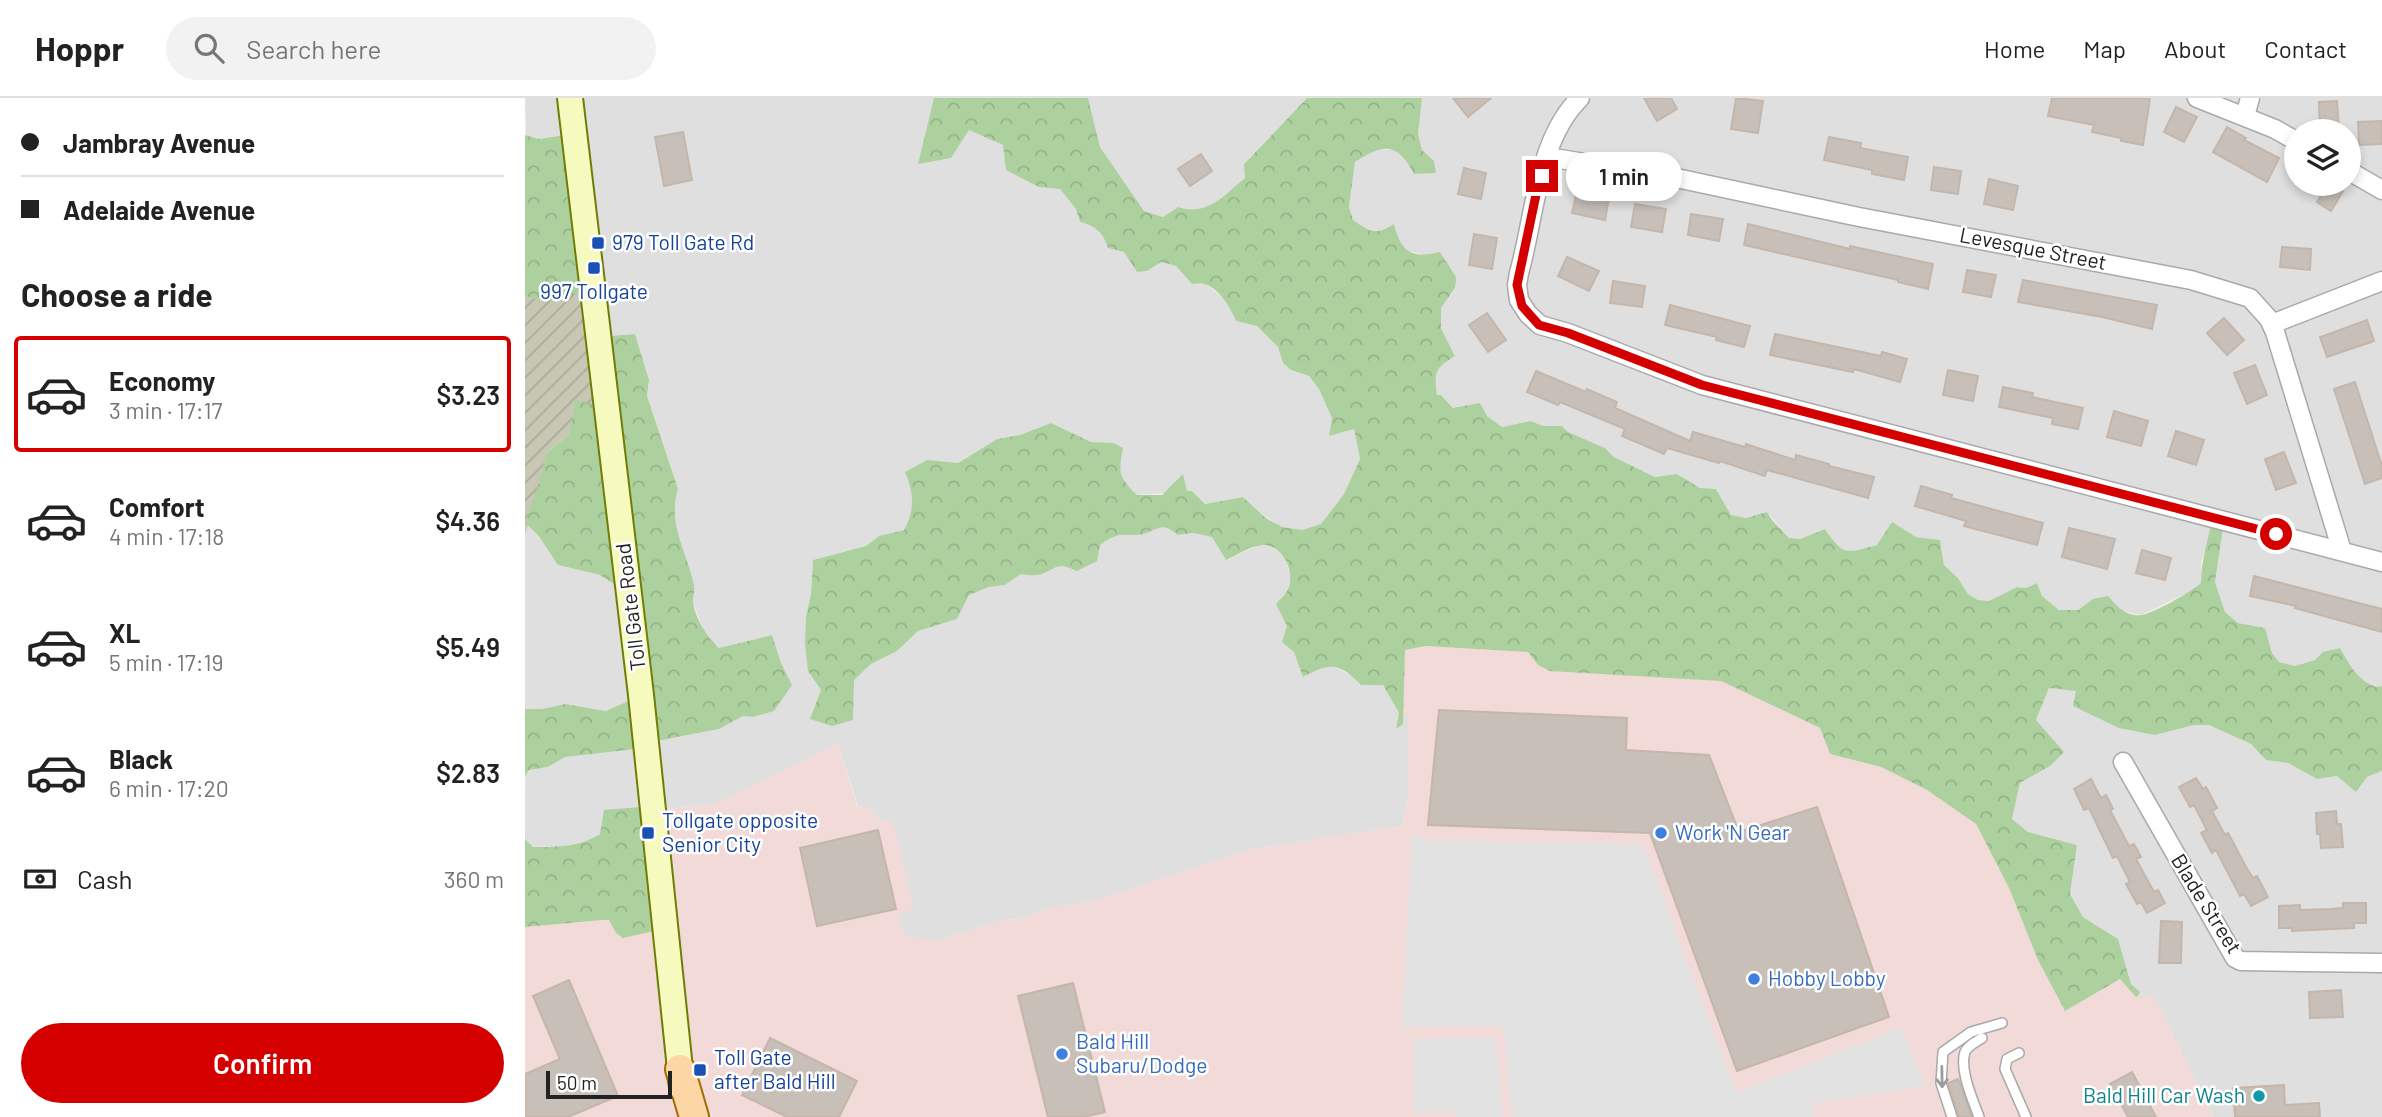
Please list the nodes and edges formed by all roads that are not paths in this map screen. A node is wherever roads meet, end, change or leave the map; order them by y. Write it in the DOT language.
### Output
graph roads {
  1 [pos="570,98"];
  2 [pos="1580,98"];
  3 [pos="2197,98"];
  4 [pos="2250,98"];
  5 [pos="2245,116"];
  6 [pos="2284,134"];
  7 [pos="1547,157"];
  8 [pos="2361,178"];
  9 [pos="2382,190"];
  10 [pos="2382,281"];
  11 [pos="2271,324"];
  12 [pos="2341,551"];
  13 [pos="2382,562"];
  14 [pos="2123,762"];
  15 [pos="2382,963"];
  16 [pos="2002,1023"];
  17 [pos="1982,1038"];
  18 [pos="2019,1053"];
  19 [pos="680,1069"];
  20 [pos="676,1117"];
  21 [pos="685,1117"];
  22 [pos="694,1117"];
  23 [pos="1952,1117"];
  24 [pos="1979,1117"];
  25 [pos="2026,1117"];
  1 -- 19 [label="main road, Toll Gate Road"];
  2 -- 7 [label="street"];
  3 -- 5 [label="street"];
  4 -- 5 [label="street"];
  5 -- 6 [label="street"];
  7 -- 11 [label="street, Levesque Street"];
  7 -- 12 [label="street"];
  8 -- 9 [label="street"];
  10 -- 11 [label="street"];
  11 -- 12 [label="street, Levesque Street"];
  12 -- 13 [label="street"];
  14 -- 15 [label="street, Blade Street"];
  16 -- 23 [label="lane, one-way"];
  17 -- 24 [label="lane"];
  18 -- 25 [label="lane"];
  19 -- 20 [label="main road"];
  19 -- 21 [label="main road, Toll Gate Road"];
  19 -- 22 [label="main road"];
}
